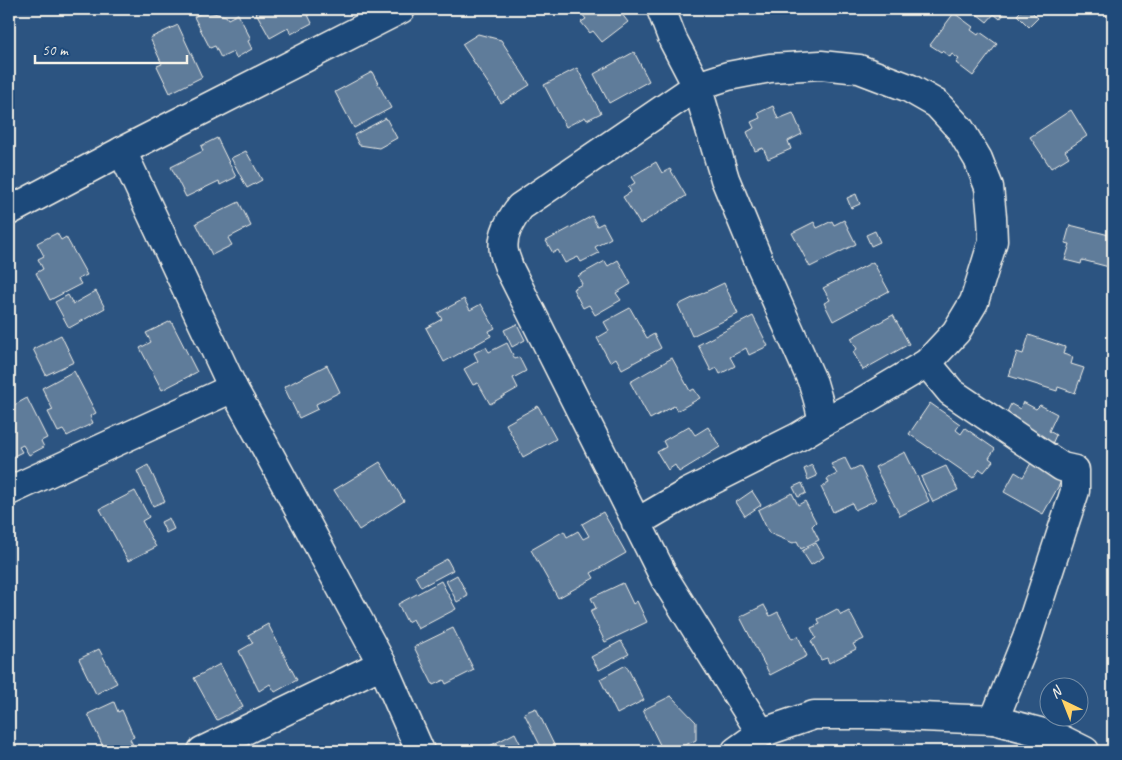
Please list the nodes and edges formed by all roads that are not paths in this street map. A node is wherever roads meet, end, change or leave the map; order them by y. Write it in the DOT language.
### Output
graph roads {
  1 [pos="401,9"];
  2 [pos="661,9"];
  3 [pos="697,86"];
  4 [pos="122,151"];
  5 [pos="9,211"];
  6 [pos="927,363"];
  7 [pos="233,388"];
  8 [pos="822,422"];
  9 [pos="9,491"];
  10 [pos="636,523"];
  11 [pos="382,664"];
  12 [pos="994,720"];
  13 [pos="761,733"];
  14 [pos="202,751"];
  15 [pos="420,751"];
  16 [pos="736,751"];
  17 [pos="1085,751"];
  1 -- 4 [label="street"];
  2 -- 3 [label="street"];
  3 -- 6 [label="street"];
  3 -- 8 [label="street"];
  3 -- 10 [label="street"];
  4 -- 5 [label="street"];
  4 -- 7 [label="street"];
  6 -- 8 [label="street"];
  6 -- 12 [label="street"];
  7 -- 9 [label="street"];
  7 -- 11 [label="street"];
  8 -- 10 [label="street"];
  10 -- 13 [label="street"];
  11 -- 14 [label="street"];
  11 -- 15 [label="street"];
  12 -- 13 [label="street"];
  12 -- 17 [label="street"];
  13 -- 16 [label="street"];
}
